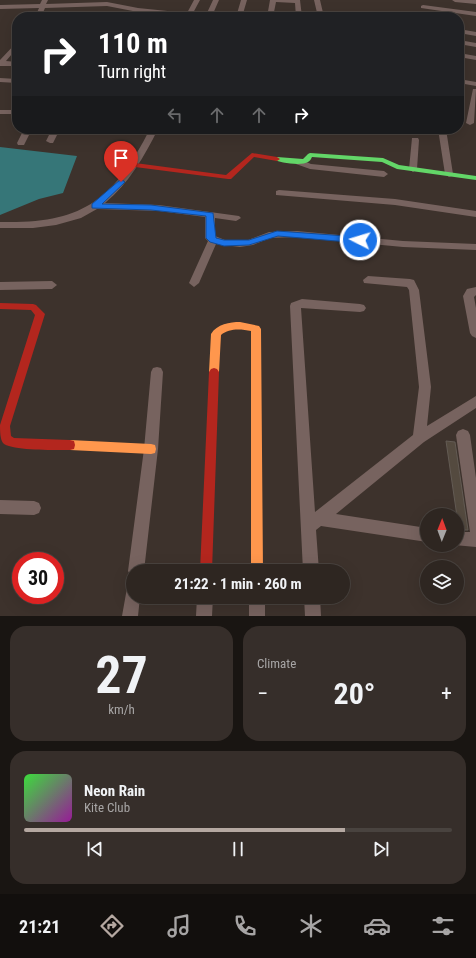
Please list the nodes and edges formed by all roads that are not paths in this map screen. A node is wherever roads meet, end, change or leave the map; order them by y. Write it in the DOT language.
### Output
graph roads {
  1 [pos="197,0"];
  2 [pos="216,0"];
  3 [pos="244,0"];
  4 [pos="317,0"];
  5 [pos="454,0"];
  6 [pos="44,2"];
  7 [pos="476,2"];
  8 [pos="0,7"];
  9 [pos="423,7"];
  10 [pos="40,12"];
  11 [pos="171,12"];
  12 [pos="191,12"];
  13 [pos="211,12"];
  14 [pos="240,12"];
  15 [pos="271,12"];
  16 [pos="299,12"];
  17 [pos="320,12"];
  18 [pos="451,12"];
  19 [pos="457,12"];
  20 [pos="464,13"];
  21 [pos="476,14"];
  22 [pos="464,32"];
  23 [pos="476,34"];
  24 [pos="464,43"];
  25 [pos="476,45"];
  26 [pos="12,51"];
  27 [pos="464,56"];
  28 [pos="476,58"];
  29 [pos="1,64"];
  30 [pos="12,64"];
  31 [pos="0,80"];
  32 [pos="12,81"];
  33 [pos="464,82"];
  34 [pos="476,84"];
  35 [pos="476,91"];
  36 [pos="475,102"];
  37 [pos="0,112"];
  38 [pos="12,112"];
  39 [pos="473,123"];
  40 [pos="26,134"];
  41 [pos="54,134"];
  42 [pos="151,134"];
  43 [pos="443,134"];
  44 [pos="414,140"];
  45 [pos="50,141"];
  46 [pos="21,143"];
  47 [pos="299,162"];
  48 [pos="135,165"];
  49 [pos="413,169"];
  50 [pos="384,174"];
  51 [pos="449,174"];
  52 [pos="476,178"];
  53 [pos="279,193"];
  54 [pos="94,206"];
  55 [pos="210,214"];
  56 [pos="476,214"];
  57 [pos="236,218"];
  58 [pos="0,225"];
  59 [pos="213,240"];
  60 [pos="476,247"];
  61 [pos="368,280"];
  62 [pos="194,283"];
  63 [pos="52,285"];
  64 [pos="0,286"];
  65 [pos="476,291"];
  66 [pos="0,306"];
  67 [pos="360,308"];
  68 [pos="476,334"];
  69 [pos="157,372"];
  70 [pos="476,401"];
  71 [pos="463,435"];
  72 [pos="419,438"];
  73 [pos="151,449"];
  74 [pos="0,507"];
  75 [pos="34,508"];
  76 [pos="313,522"];
  77 [pos="476,528"];
  78 [pos="420,534"];
  79 [pos="464,539"];
  80 [pos="476,540"];
  81 [pos="137,564"];
  82 [pos="206,564"];
  83 [pos="257,564"];
  84 [pos="311,564"];
  85 [pos="132,604"];
  86 [pos="205,604"];
  87 [pos="258,604"];
  88 [pos="313,604"];
  89 [pos="130,616"];
  90 [pos="204,616"];
  91 [pos="258,616"];
  92 [pos="314,616"];
  1 -- 12 [label="street"];
  2 -- 13 [label="street"];
  3 -- 14 [label="street"];
  4 -- 17 [label="street"];
  5 -- 7 [label="street"];
  5 -- 19 [label="street"];
  6 -- 8 [label="street"];
  6 -- 10 [label="street"];
  6 -- 11 [label="street"];
  9 -- 18 [label="street"];
  15 -- 16 [label="street"];
  20 -- 21 [label="street"];
  22 -- 23 [label="street"];
  24 -- 25 [label="street"];
  26 -- 29 [label="street"];
  27 -- 28 [label="street"];
  29 -- 30 [label="street"];
  31 -- 32 [label="street"];
  33 -- 34 [label="street"];
  35 -- 36 [label="street"];
  36 -- 39 [label="street"];
  37 -- 38 [label="street"];
  40 -- 46 [label="street"];
  41 -- 45 [label="street"];
  42 -- 48 [label="street"];
  43 -- 51 [label="street"];
  44 -- 49 [label="street"];
  47 -- 48 [label="street"];
  47 -- 49 [label="street"];
  47 -- 50 [label="street"];
  48 -- 54 [label="street"];
  49 -- 51 [label="street"];
  51 -- 52 [label="street"];
  53 -- 56 [label="street"];
  54 -- 55 [label="street"];
  54 -- 58 [label="street"];
  55 -- 57 [label="street"];
  55 -- 59 [label="street"];
  59 -- 60 [label="street"];
  59 -- 62 [label="street"];
  61 -- 72 [label="street"];
  63 -- 64 [label="street"];
  65 -- 68 [label="street"];
  66 -- 73 [label="street"];
  67 -- 76 [label="street"];
  69 -- 73 [label="street"];
  70 -- 72 [label="street"];
  71 -- 77 [label="street"];
  72 -- 76 [label="street"];
  73 -- 81 [label="street"];
  74 -- 75 [label="street"];
  76 -- 78 [label="street"];
  76 -- 84 [label="street"];
  79 -- 80 [label="street"];
  82 -- 83 [label="street"];
  85 -- 89 [label="street"];
  86 -- 90 [label="street"];
  87 -- 91 [label="street"];
  88 -- 92 [label="street"];
}
